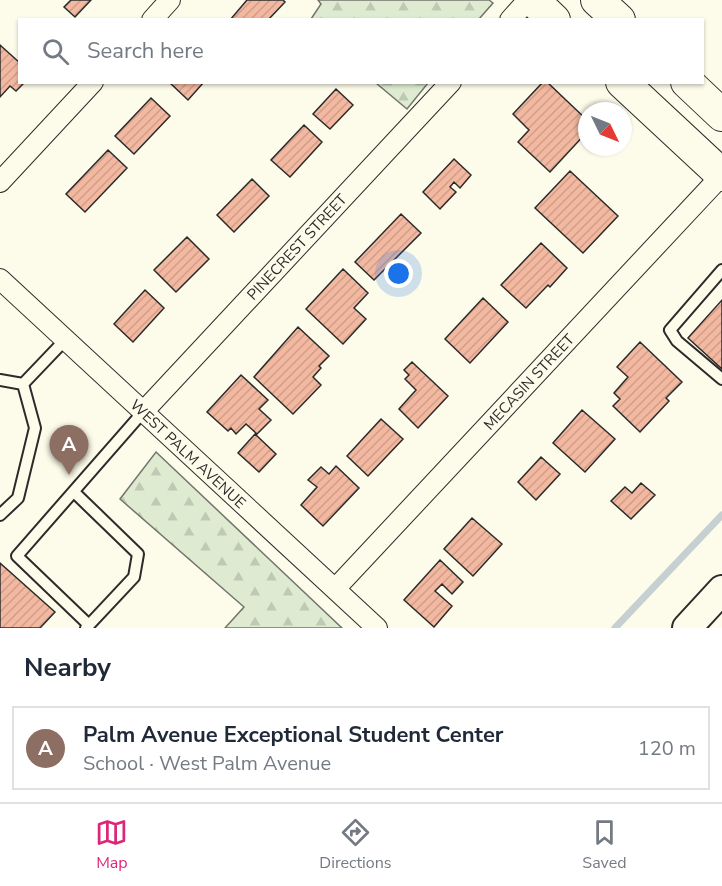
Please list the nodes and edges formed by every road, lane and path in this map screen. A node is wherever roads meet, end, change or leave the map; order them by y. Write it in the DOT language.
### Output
graph roads {
  1 [pos="170,0"];
  2 [pos="528,0"];
  3 [pos="533,0"];
  4 [pos="597,0"];
  5 [pos="154,18"];
  6 [pos="512,18"];
  7 [pos="552,18"];
  8 [pos="616,18"];
  9 [pos="91,84"];
  10 [pos="449,84"];
  11 [pos="624,84"];
  12 [pos="689,84"];
  13 [pos="722,115"];
  14 [pos="722,175"];
  15 [pos="0,182"];
  16 [pos="722,270"];
  17 [pos="0,279"];
  18 [pos="65,339"];
  19 [pos="0,380"];
  20 [pos="722,380"];
  21 [pos="22,384"];
  22 [pos="143,412"];
  23 [pos="74,492"];
  24 [pos="0,515"];
  25 [pos="335,589"];
  26 [pos="722,591"];
  27 [pos="87,627"];
  28 [pos="376,628"];
  29 [pos="687,628"];
  1 -- 5 [label="street"];
  2 -- 6 [label="street"];
  3 -- 7 [label="main road"];
  4 -- 8 [label="main road"];
  9 -- 15 [label="street"];
  10 -- 22 [label="street, PINECREST STREET"];
  11 -- 14 [label="main road"];
  12 -- 13 [label="main road"];
  14 -- 25 [label="street, MECASIN STREET"];
  16 -- 20 [label="lane"];
  17 -- 18 [label="street, WEST PALM AVENUE"];
  18 -- 21 [label="lane"];
  18 -- 22 [label="street, WEST PALM AVENUE"];
  19 -- 21 [label="lane"];
  21 -- 24 [label="lane"];
  22 -- 23 [label="lane"];
  22 -- 25 [label="street, WEST PALM AVENUE"];
  23 -- 27 [label="lane"];
  23 -- 27 [label="lane"];
  25 -- 28 [label="street, WEST PALM AVENUE"];
  26 -- 29 [label="street"];
}
